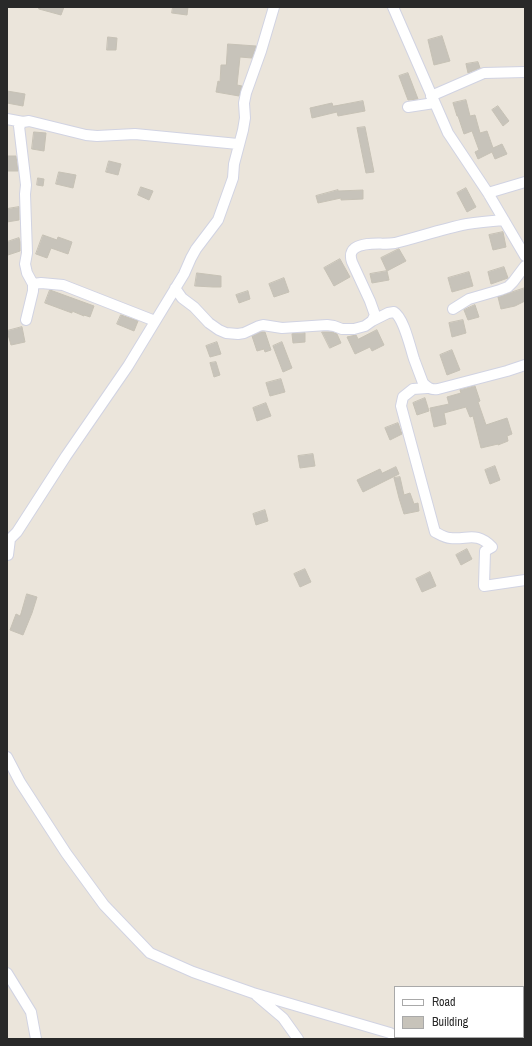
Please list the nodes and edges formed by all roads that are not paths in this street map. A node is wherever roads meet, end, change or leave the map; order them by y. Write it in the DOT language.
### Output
graph roads {
  1 [pos="274,7"];
  2 [pos="393,7"];
  3 [pos="525,72"];
  4 [pos="433,99"];
  5 [pos="408,107"];
  6 [pos="7,119"];
  7 [pos="23,122"];
  8 [pos="238,144"];
  9 [pos="525,182"];
  10 [pos="488,193"];
  11 [pos="504,220"];
  12 [pos="522,246"];
  13 [pos="525,256"];
  14 [pos="525,266"];
  15 [pos="33,284"];
  16 [pos="175,288"];
  17 [pos="453,309"];
  18 [pos="26,320"];
  19 [pos="155,321"];
  20 [pos="372,321"];
  21 [pos="525,365"];
  22 [pos="427,388"];
  23 [pos="7,555"];
  24 [pos="525,580"];
  25 [pos="7,757"];
  26 [pos="7,973"];
  27 [pos="254,993"];
  28 [pos="394,1035"];
  29 [pos="36,1039"];
  30 [pos="298,1039"];
  1 -- 8 [label="street"];
  2 -- 4 [label="street"];
  3 -- 4 [label="street"];
  4 -- 5 [label="street"];
  4 -- 10 [label="street"];
  6 -- 7 [label="street"];
  7 -- 8 [label="street"];
  7 -- 15 [label="street"];
  8 -- 16 [label="street"];
  9 -- 10 [label="street"];
  10 -- 11 [label="street"];
  11 -- 12 [label="street"];
  11 -- 20 [label="street"];
  12 -- 13 [label="street"];
  14 -- 17 [label="street"];
  15 -- 18 [label="street"];
  15 -- 19 [label="street"];
  16 -- 19 [label="street"];
  16 -- 20 [label="street"];
  19 -- 23 [label="street"];
  20 -- 22 [label="street"];
  21 -- 22 [label="street"];
  22 -- 24 [label="street"];
  25 -- 27 [label="street"];
  26 -- 29 [label="street"];
  27 -- 28 [label="street"];
  27 -- 30 [label="street"];
}
